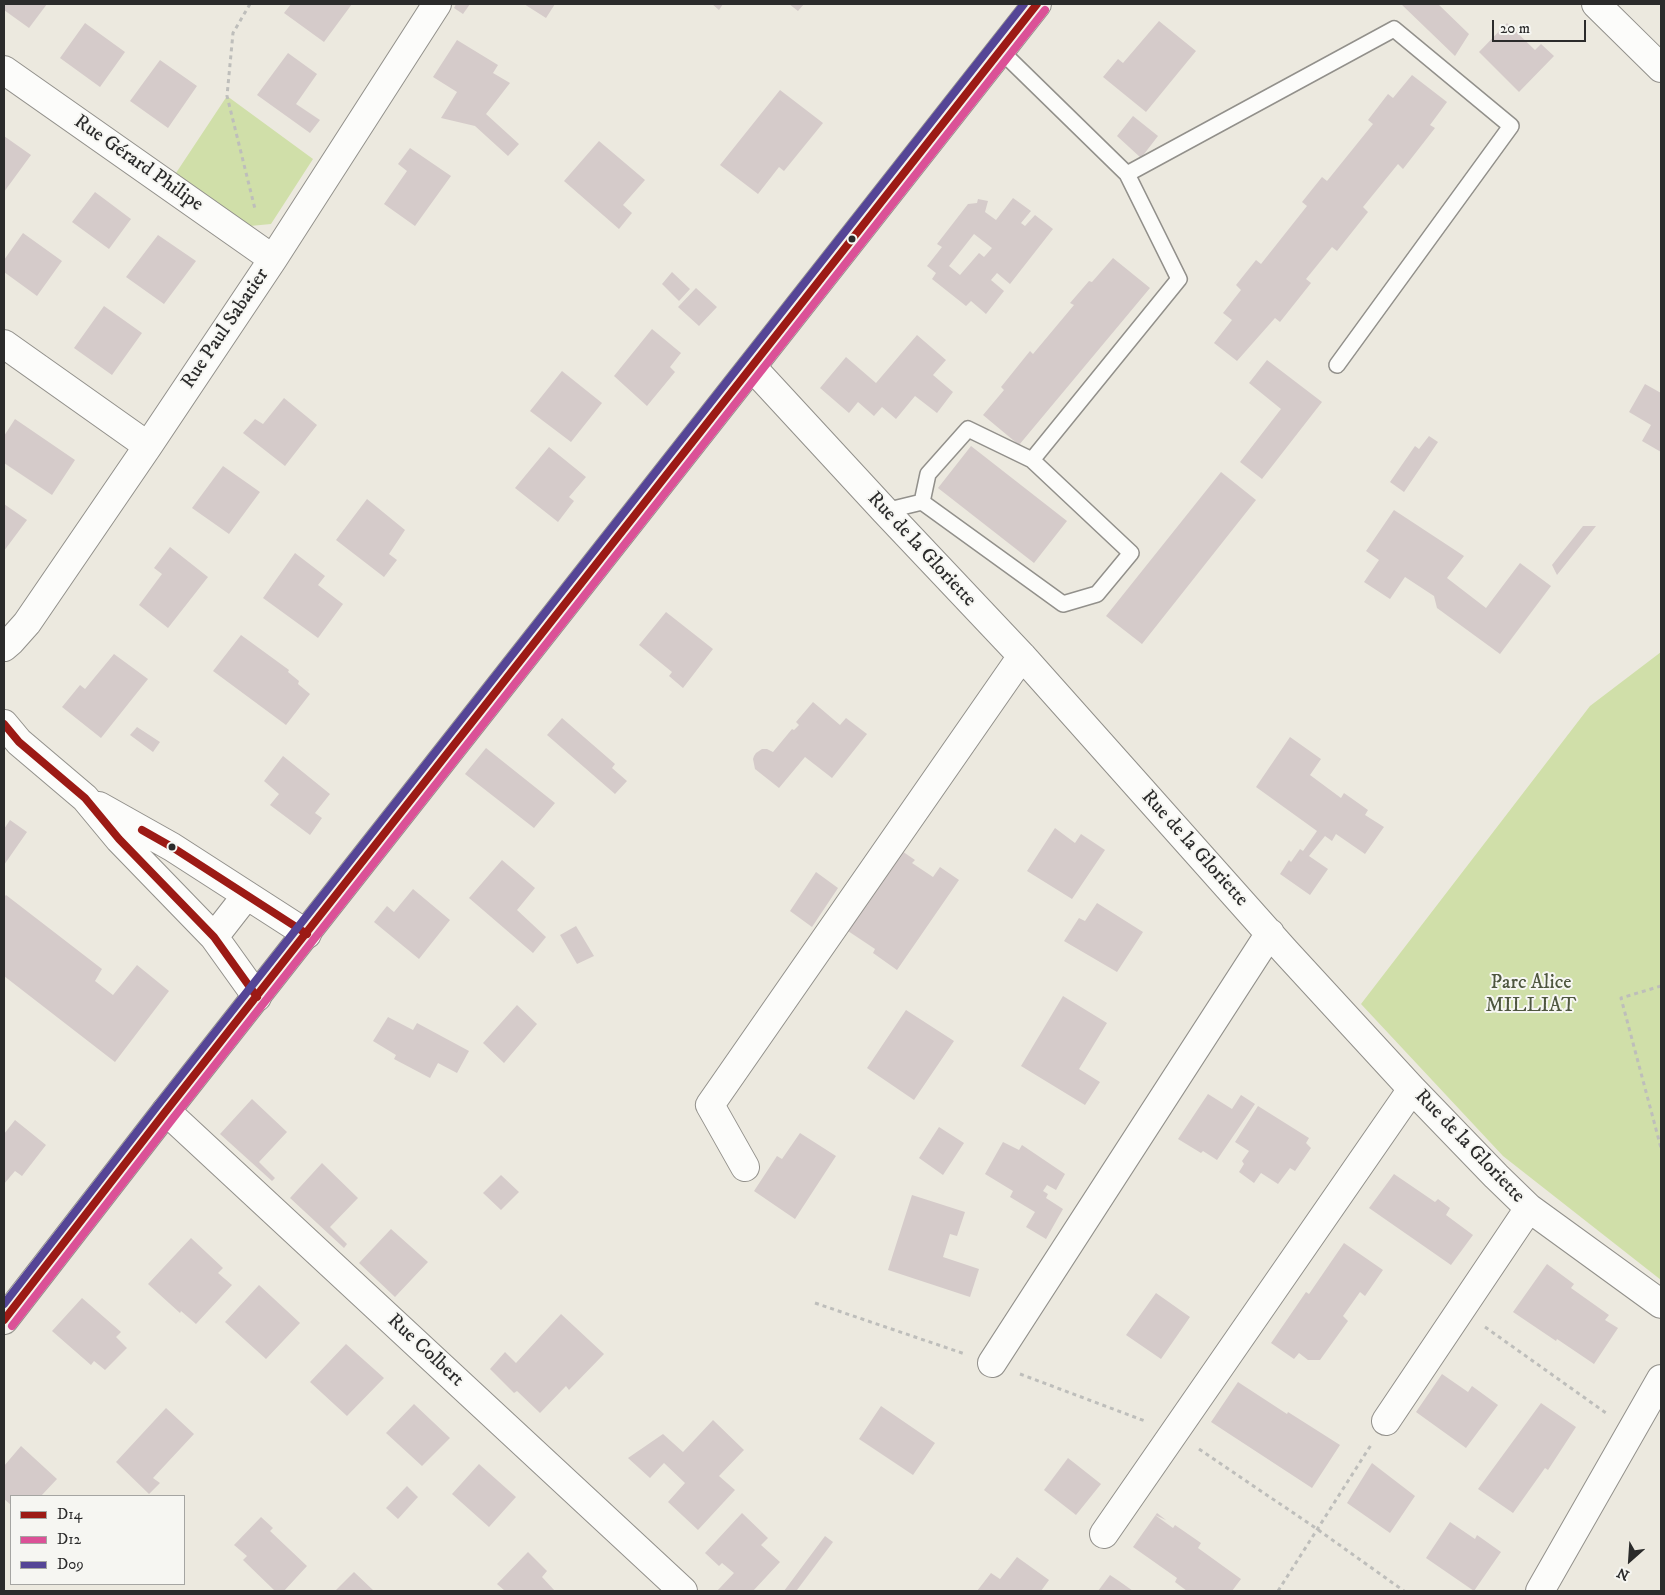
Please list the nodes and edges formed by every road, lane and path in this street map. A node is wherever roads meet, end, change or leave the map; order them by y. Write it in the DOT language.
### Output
graph roads {
  1 [pos="250,4"];
  2 [pos="438,4"];
  3 [pos="1037,4"];
  4 [pos="1596,4"];
  5 [pos="1000,50"];
  6 [pos="1661,68"];
  7 [pos="4,70"];
  8 [pos="1127,174"];
  9 [pos="256,216"];
  10 [pos="273,259"];
  11 [pos="4,344"];
  12 [pos="1337,365"];
  13 [pos="752,367"];
  14 [pos="148,446"];
  15 [pos="1032,460"];
  16 [pos="922,502"];
  17 [pos="885,511"];
  18 [pos="4,646"];
  19 [pos="1022,656"];
  20 [pos="4,724"];
  21 [pos="85,798"];
  22 [pos="246,896"];
  23 [pos="306,934"];
  24 [pos="1270,934"];
  25 [pos="214,937"];
  26 [pos="1661,986"];
  27 [pos="258,997"];
  28 [pos="1412,1089"];
  29 [pos="166,1111"];
  30 [pos="1661,1148"];
  31 [pos="745,1167"];
  32 [pos="1529,1208"];
  33 [pos="815,1303"];
  34 [pos="1661,1304"];
  35 [pos="1461,1309"];
  36 [pos="4,1320"];
  37 [pos="992,1363"];
  38 [pos="1661,1379"];
  39 [pos="1386,1422"];
  40 [pos="1630,1431"];
  41 [pos="1174,1432"];
  42 [pos="1317,1529"];
  43 [pos="1104,1534"];
  44 [pos="683,1591"];
  45 [pos="1278,1591"];
  46 [pos="1404,1591"];
  47 [pos="1540,1591"];
  1 -- 9 [label="path"];
  2 -- 10 [label="street, Rue Paul Sabatier"];
  3 -- 5 [label="main road"];
  4 -- 6 [label="street"];
  5 -- 8 [label="lane"];
  5 -- 13 [label="main road"];
  7 -- 10 [label="street, Rue Gérard Philipe"];
  8 -- 12 [label="lane"];
  8 -- 15 [label="lane"];
  10 -- 14 [label="street, Rue Paul Sabatier"];
  11 -- 14 [label="street"];
  13 -- 17 [label="street, Rue de la Gloriette"];
  13 -- 23 [label="main road"];
  14 -- 18 [label="street, Rue Paul Sabatier"];
  15 -- 16 [label="lane"];
  15 -- 16 [label="lane"];
  16 -- 17 [label="lane"];
  17 -- 19 [label="street, Rue de la Gloriette"];
  19 -- 24 [label="street, Rue de la Gloriette"];
  19 -- 31 [label="street"];
  20 -- 21 [label="street"];
  21 -- 22 [label="street"];
  21 -- 25 [label="street"];
  22 -- 23 [label="street"];
  22 -- 25 [label="street"];
  23 -- 27 [label="main road"];
  24 -- 28 [label="street, Rue de la Gloriette"];
  24 -- 37 [label="street"];
  25 -- 27 [label="street"];
  26 -- 30 [label="path"];
  27 -- 29 [label="main road"];
  28 -- 32 [label="street, Rue de la Gloriette"];
  28 -- 41 [label="street"];
  29 -- 36 [label="main road"];
  29 -- 44 [label="street, Rue Colbert"];
  32 -- 34 [label="street, Rue de la Gloriette"];
  32 -- 35 [label="street"];
  33 -- 37 [label="path"];
  35 -- 39 [label="street"];
  35 -- 40 [label="path"];
  37 -- 41 [label="path"];
  38 -- 40 [label="street"];
  39 -- 42 [label="path"];
  40 -- 47 [label="street"];
  41 -- 42 [label="path"];
  41 -- 43 [label="street"];
  42 -- 45 [label="path"];
  42 -- 46 [label="path"];
}
